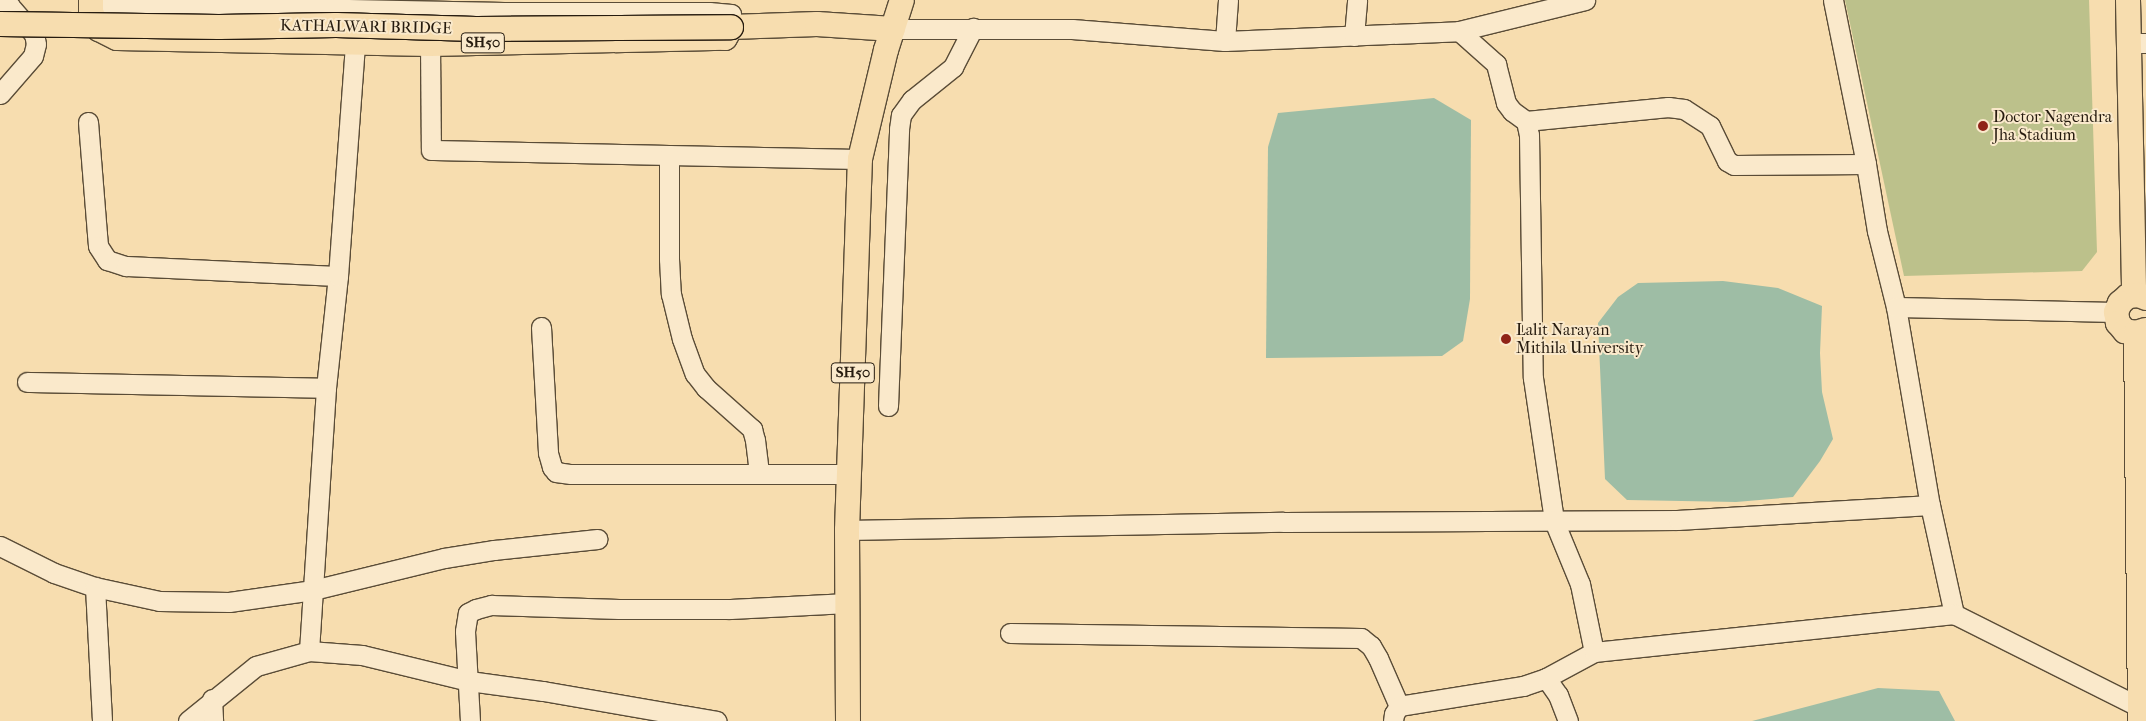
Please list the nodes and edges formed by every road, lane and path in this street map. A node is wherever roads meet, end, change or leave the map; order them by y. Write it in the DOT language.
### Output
graph roads {
  1 [pos="0,0"];
  2 [pos="902,0"];
  3 [pos="1228,0"];
  4 [pos="1357,0"];
  5 [pos="1585,0"];
  6 [pos="1833,0"];
  7 [pos="2128,0"];
  8 [pos="90,2"];
  9 [pos="402,4"];
  10 [pos="504,6"];
  11 [pos="731,14"];
  12 [pos="0,24"];
  13 [pos="973,28"];
  14 [pos="893,30"];
  15 [pos="1459,31"];
  16 [pos="1354,36"];
  17 [pos="1225,41"];
  18 [pos="354,43"];
  19 [pos="2137,43"];
  20 [pos="430,44"];
  21 [pos="0,94"];
  22 [pos="1526,121"];
  23 [pos="88,122"];
  24 [pos="669,155"];
  25 [pos="860,159"];
  26 [pos="1866,164"];
  27 [pos="338,276"];
  28 [pos="2140,297"];
  29 [pos="1896,307"];
  30 [pos="2116,312"];
  31 [pos="541,327"];
  32 [pos="2141,332"];
  33 [pos="27,382"];
  34 [pos="326,388"];
  35 [pos="888,406"];
  36 [pos="759,474"];
  37 [pos="850,474"];
  38 [pos="1930,506"];
  39 [pos="1554,521"];
  40 [pos="847,530"];
  41 [pos="597,539"];
  42 [pos="0,546"];
  43 [pos="95,587"];
  44 [pos="313,590"];
  45 [pos="848,603"];
  46 [pos="1954,614"];
  47 [pos="1010,634"];
  48 [pos="310,651"];
  49 [pos="1594,652"];
  50 [pos="1546,678"];
  51 [pos="469,681"];
  52 [pos="212,699"];
  53 [pos="1396,713"];
  54 [pos="2140,714"];
  55 [pos="102,721"];
  56 [pos="188,721"];
  57 [pos="213,721"];
  58 [pos="470,721"];
  59 [pos="716,721"];
  60 [pos="848,721"];
  61 [pos="1568,721"];
  1 -- 21 [label="street"];
  2 -- 14 [label="main road"];
  3 -- 17 [label="street"];
  4 -- 16 [label="street"];
  5 -- 15 [label="street"];
  6 -- 26 [label="street"];
  7 -- 19 [label="main road"];
  8 -- 9 [label="street"];
  8 -- 18 [label="main road, SH50"];
  9 -- 10 [label="street"];
  10 -- 11 [label="street"];
  11 -- 12 [label="main road, KATHALWARI BRIDGE, bridge"];
  11 -- 14 [label="main road, SH50"];
  11 -- 20 [label="main road, SH50"];
  13 -- 14 [label="street"];
  13 -- 17 [label="street"];
  13 -- 35 [label="street"];
  14 -- 25 [label="main road, SH50"];
  15 -- 16 [label="street"];
  15 -- 22 [label="street"];
  16 -- 17 [label="street"];
  18 -- 20 [label="main road, SH50"];
  18 -- 27 [label="street"];
  19 -- 28 [label="main road"];
  20 -- 24 [label="street"];
  22 -- 26 [label="street"];
  22 -- 39 [label="street"];
  23 -- 27 [label="street"];
  24 -- 25 [label="street"];
  24 -- 36 [label="street"];
  25 -- 37 [label="main road, SH50"];
  26 -- 29 [label="street"];
  27 -- 34 [label="street"];
  28 -- 30 [label="main road"];
  29 -- 30 [label="street"];
  29 -- 38 [label="street"];
  30 -- 32 [label="main road"];
  31 -- 36 [label="street"];
  32 -- 54 [label="main road"];
  33 -- 34 [label="street"];
  34 -- 44 [label="street"];
  36 -- 37 [label="street"];
  37 -- 40 [label="main road, SH50"];
  38 -- 39 [label="street"];
  38 -- 46 [label="street"];
  39 -- 40 [label="street"];
  39 -- 49 [label="street"];
  40 -- 45 [label="main road, SH50"];
  41 -- 44 [label="street"];
  42 -- 43 [label="street"];
  43 -- 44 [label="street"];
  43 -- 55 [label="street"];
  44 -- 48 [label="street"];
  45 -- 51 [label="street"];
  45 -- 60 [label="main road, SH50"];
  46 -- 49 [label="street"];
  46 -- 54 [label="street"];
  47 -- 53 [label="street"];
  48 -- 51 [label="street"];
  48 -- 52 [label="street"];
  49 -- 50 [label="street"];
  50 -- 53 [label="street"];
  50 -- 61 [label="street"];
  51 -- 58 [label="street"];
  51 -- 59 [label="street"];
  52 -- 56 [label="street"];
  52 -- 57 [label="street"];
}
